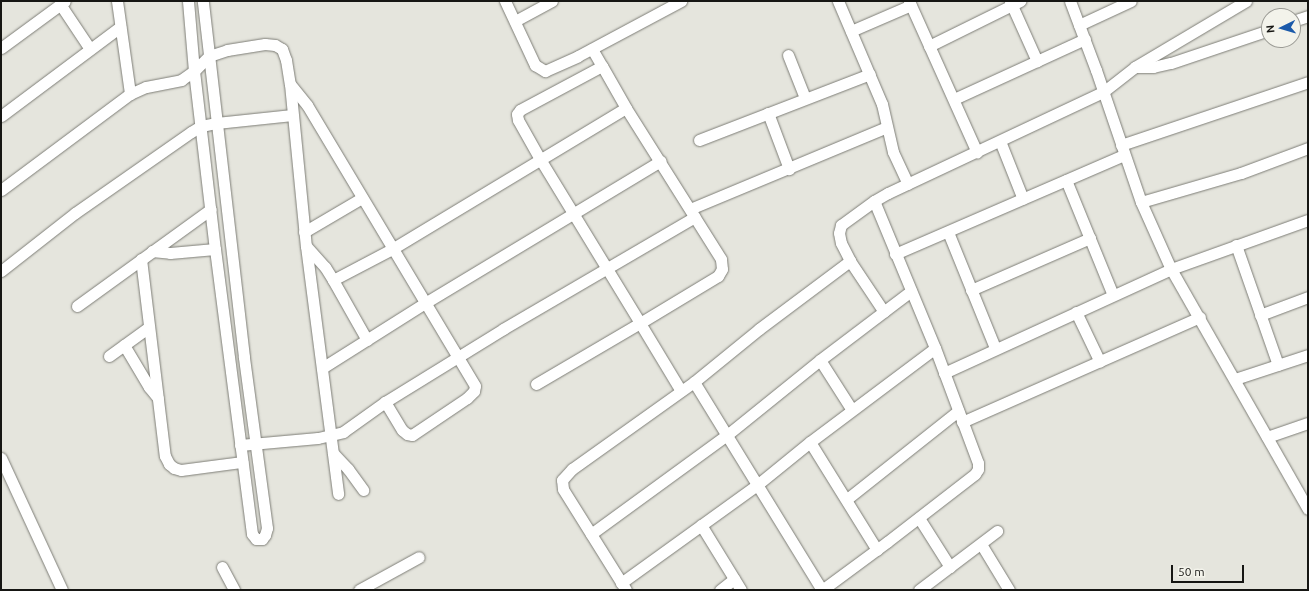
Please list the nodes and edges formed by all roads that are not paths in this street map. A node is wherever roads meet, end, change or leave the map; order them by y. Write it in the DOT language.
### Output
graph roads {
  1 [pos="117,1"];
  2 [pos="188,1"];
  3 [pos="203,1"];
  4 [pos="505,1"];
  5 [pos="552,1"];
  6 [pos="681,1"];
  7 [pos="838,1"];
  8 [pos="1070,1"];
  9 [pos="1131,1"];
  10 [pos="1246,1"];
  11 [pos="1014,2"];
  12 [pos="63,3"];
  13 [pos="910,3"];
  14 [pos="515,21"];
  15 [pos="1079,25"];
  16 [pos="120,27"];
  17 [pos="851,31"];
  18 [pos="1261,33"];
  19 [pos="1085,39"];
  20 [pos="929,46"];
  21 [pos="1,48"];
  22 [pos="592,48"];
  23 [pos="90,49"];
  24 [pos="788,55"];
  25 [pos="210,56"];
  26 [pos="1037,61"];
  27 [pos="602,66"];
  28 [pos="1135,67"];
  29 [pos="194,71"];
  30 [pos="870,74"];
  31 [pos="1308,82"];
  32 [pos="290,84"];
  33 [pos="1103,92"];
  34 [pos="130,94"];
  35 [pos="805,98"];
  36 [pos="954,99"];
  37 [pos="626,108"];
  38 [pos="768,113"];
  39 [pos="292,115"];
  40 [pos="1,116"];
  41 [pos="217,123"];
  42 [pos="201,126"];
  43 [pos="887,127"];
  44 [pos="699,140"];
  45 [pos="1000,141"];
  46 [pos="1308,148"];
  47 [pos="1122,150"];
  48 [pos="977,152"];
  49 [pos="540,159"];
  50 [pos="660,161"];
  51 [pos="789,169"];
  52 [pos="1066,180"];
  53 [pos="908,184"];
  54 [pos="1,190"];
  55 [pos="362,198"];
  56 [pos="1023,199"];
  57 [pos="874,202"];
  58 [pos="1141,202"];
  59 [pos="211,209"];
  60 [pos="573,212"];
  61 [pos="692,213"];
  62 [pos="1308,220"];
  63 [pos="304,232"];
  64 [pos="948,232"];
  65 [pos="1090,238"];
  66 [pos="1236,245"];
  67 [pos="306,246"];
  68 [pos="215,249"];
  69 [pos="392,249"];
  70 [pos="152,251"];
  71 [pos="895,254"];
  72 [pos="141,259"];
  73 [pos="850,261"];
  74 [pos="606,268"];
  75 [pos="1171,269"];
  76 [pos="1,271"];
  77 [pos="334,280"];
  78 [pos="972,290"];
  79 [pos="911,291"];
  80 [pos="1113,295"];
  81 [pos="1308,297"];
  82 [pos="425,303"];
  83 [pos="77,306"];
  84 [pos="884,312"];
  85 [pos="1076,312"];
  86 [pos="1260,315"];
  87 [pos="1200,317"];
  88 [pos="640,323"];
  89 [pos="149,327"];
  90 [pos="367,340"];
  91 [pos="124,345"];
  92 [pos="935,348"];
  93 [pos="995,348"];
  94 [pos="1308,355"];
  95 [pos="108,356"];
  96 [pos="458,356"];
  97 [pos="820,360"];
  98 [pos="1100,362"];
  99 [pos="1278,365"];
  100 [pos="322,368"];
  101 [pos="944,373"];
  102 [pos="1235,379"];
  103 [pos="694,382"];
  104 [pos="536,384"];
  105 [pos="681,391"];
  106 [pos="158,398"];
  107 [pos="386,402"];
  108 [pos="852,410"];
  109 [pos="958,411"];
  110 [pos="962,422"];
  111 [pos="1308,423"];
  112 [pos="727,435"];
  113 [pos="331,436"];
  114 [pos="1267,437"];
  115 [pos="810,442"];
  116 [pos="255,444"];
  117 [pos="240,445"];
  118 [pos="333,453"];
  119 [pos="1,458"];
  120 [pos="242,462"];
  121 [pos="757,485"];
  122 [pos="362,490"];
  123 [pos="1304,493"];
  124 [pos="338,494"];
  125 [pos="847,499"];
  126 [pos="1308,509"];
  127 [pos="918,518"];
  128 [pos="701,526"];
  129 [pos="997,531"];
  130 [pos="591,534"];
  131 [pos="981,544"];
  132 [pos="877,550"];
  133 [pos="419,557"];
  134 [pos="222,567"];
  135 [pos="950,567"];
  136 [pos="734,579"];
  137 [pos="624,586"];
  138 [pos="62,590"];
  139 [pos="234,590"];
  140 [pos="359,590"];
  141 [pos="720,590"];
  142 [pos="741,590"];
  143 [pos="822,590"];
  144 [pos="919,590"];
  145 [pos="1009,590"];
  1 -- 16 [label="street"];
  2 -- 29 [label="street"];
  3 -- 25 [label="street"];
  4 -- 14 [label="street"];
  5 -- 14 [label="street"];
  6 -- 22 [label="street"];
  7 -- 17 [label="street"];
  8 -- 15 [label="street"];
  9 -- 15 [label="street"];
  10 -- 28 [label="street"];
  11 -- 20 [label="street"];
  11 -- 26 [label="street"];
  12 -- 21 [label="street"];
  12 -- 23 [label="street"];
  13 -- 17 [label="street"];
  13 -- 20 [label="street"];
  14 -- 22 [label="street"];
  15 -- 19 [label="street"];
  16 -- 23 [label="street"];
  16 -- 34 [label="street"];
  17 -- 30 [label="street"];
  18 -- 28 [label="street"];
  19 -- 26 [label="street"];
  19 -- 33 [label="street"];
  20 -- 36 [label="street"];
  22 -- 27 [label="street"];
  23 -- 40 [label="street"];
  24 -- 35 [label="street"];
  25 -- 29 [label="street"];
  25 -- 32 [label="street"];
  25 -- 41 [label="street"];
  26 -- 36 [label="street"];
  27 -- 37 [label="street"];
  27 -- 49 [label="street"];
  28 -- 33 [label="street"];
  29 -- 34 [label="street"];
  29 -- 42 [label="street"];
  30 -- 35 [label="street"];
  30 -- 43 [label="street"];
  31 -- 47 [label="street"];
  32 -- 39 [label="street"];
  32 -- 55 [label="street"];
  33 -- 45 [label="street"];
  33 -- 47 [label="street"];
  34 -- 54 [label="street"];
  35 -- 38 [label="street"];
  36 -- 48 [label="street"];
  37 -- 49 [label="street"];
  37 -- 50 [label="street"];
  38 -- 44 [label="street"];
  38 -- 51 [label="street"];
  39 -- 41 [label="street"];
  39 -- 63 [label="street"];
  41 -- 42 [label="street"];
  41 -- 116 [label="street"];
  42 -- 59 [label="street"];
  42 -- 76 [label="street"];
  43 -- 51 [label="street"];
  43 -- 53 [label="street"];
  45 -- 48 [label="street"];
  45 -- 56 [label="street"];
  46 -- 58 [label="street"];
  47 -- 52 [label="street"];
  47 -- 58 [label="street"];
  48 -- 53 [label="street"];
  49 -- 60 [label="street"];
  49 -- 69 [label="street"];
  50 -- 60 [label="street"];
  50 -- 61 [label="street"];
  51 -- 61 [label="street"];
  52 -- 56 [label="street"];
  52 -- 65 [label="street"];
  53 -- 57 [label="street"];
  55 -- 63 [label="street"];
  55 -- 69 [label="street"];
  56 -- 64 [label="street"];
  57 -- 71 [label="street"];
  57 -- 73 [label="street"];
  58 -- 75 [label="street"];
  59 -- 68 [label="street"];
  59 -- 70 [label="street"];
  60 -- 74 [label="street"];
  60 -- 82 [label="street"];
  61 -- 74 [label="street"];
  61 -- 88 [label="street"];
  62 -- 66 [label="street"];
  63 -- 67 [label="street"];
  64 -- 71 [label="street"];
  64 -- 78 [label="street"];
  65 -- 78 [label="street"];
  65 -- 80 [label="street"];
  66 -- 75 [label="street"];
  66 -- 86 [label="street"];
  67 -- 77 [label="street"];
  67 -- 100 [label="street"];
  68 -- 70 [label="street"];
  68 -- 117 [label="street"];
  69 -- 77 [label="street"];
  69 -- 82 [label="street"];
  70 -- 72 [label="street"];
  71 -- 79 [label="street"];
  72 -- 83 [label="street"];
  72 -- 89 [label="street"];
  73 -- 84 [label="street"];
  73 -- 103 [label="street"];
  74 -- 88 [label="street"];
  74 -- 96 [label="street"];
  75 -- 80 [label="street"];
  75 -- 87 [label="street"];
  77 -- 90 [label="street"];
  78 -- 93 [label="street"];
  79 -- 84 [label="street"];
  79 -- 92 [label="street"];
  80 -- 85 [label="street"];
  81 -- 86 [label="street"];
  82 -- 90 [label="street"];
  82 -- 96 [label="street"];
  84 -- 97 [label="street"];
  85 -- 93 [label="street"];
  85 -- 98 [label="street"];
  86 -- 99 [label="street"];
  87 -- 98 [label="street"];
  87 -- 102 [label="street"];
  88 -- 104 [label="street"];
  88 -- 105 [label="street"];
  89 -- 91 [label="street"];
  89 -- 106 [label="street"];
  90 -- 100 [label="street"];
  91 -- 95 [label="street"];
  91 -- 106 [label="street"];
  92 -- 101 [label="street"];
  92 -- 108 [label="street"];
  93 -- 101 [label="street"];
  94 -- 99 [label="street"];
  96 -- 107 [label="street"];
  96 -- 107 [label="street"];
  97 -- 108 [label="street"];
  97 -- 112 [label="street"];
  98 -- 110 [label="street"];
  99 -- 102 [label="street"];
  100 -- 113 [label="street"];
  101 -- 109 [label="street"];
  102 -- 114 [label="street"];
  103 -- 105 [label="street"];
  103 -- 112 [label="street"];
  105 -- 130 [label="street"];
  106 -- 120 [label="street"];
  107 -- 113 [label="street"];
  108 -- 115 [label="street"];
  109 -- 110 [label="street"];
  109 -- 125 [label="street"];
  110 -- 127 [label="street"];
  111 -- 114 [label="street"];
  112 -- 121 [label="street"];
  112 -- 130 [label="street"];
  113 -- 116 [label="street"];
  113 -- 118 [label="street"];
  114 -- 123 [label="street"];
  115 -- 121 [label="street"];
  115 -- 125 [label="street"];
  116 -- 117 [label="street"];
  116 -- 120 [label="street"];
  117 -- 120 [label="street"];
  118 -- 122 [label="street"];
  118 -- 124 [label="street"];
  119 -- 138 [label="street"];
  121 -- 128 [label="street"];
  121 -- 143 [label="street"];
  123 -- 126 [label="street"];
  125 -- 132 [label="street"];
  127 -- 132 [label="street"];
  127 -- 135 [label="street"];
  128 -- 136 [label="street"];
  128 -- 137 [label="street"];
  129 -- 131 [label="street"];
  130 -- 137 [label="street"];
  131 -- 135 [label="street"];
  131 -- 145 [label="street"];
  132 -- 143 [label="street"];
  133 -- 140 [label="street"];
  134 -- 139 [label="street"];
  135 -- 144 [label="street"];
  136 -- 141 [label="street"];
  136 -- 142 [label="street"];
}
